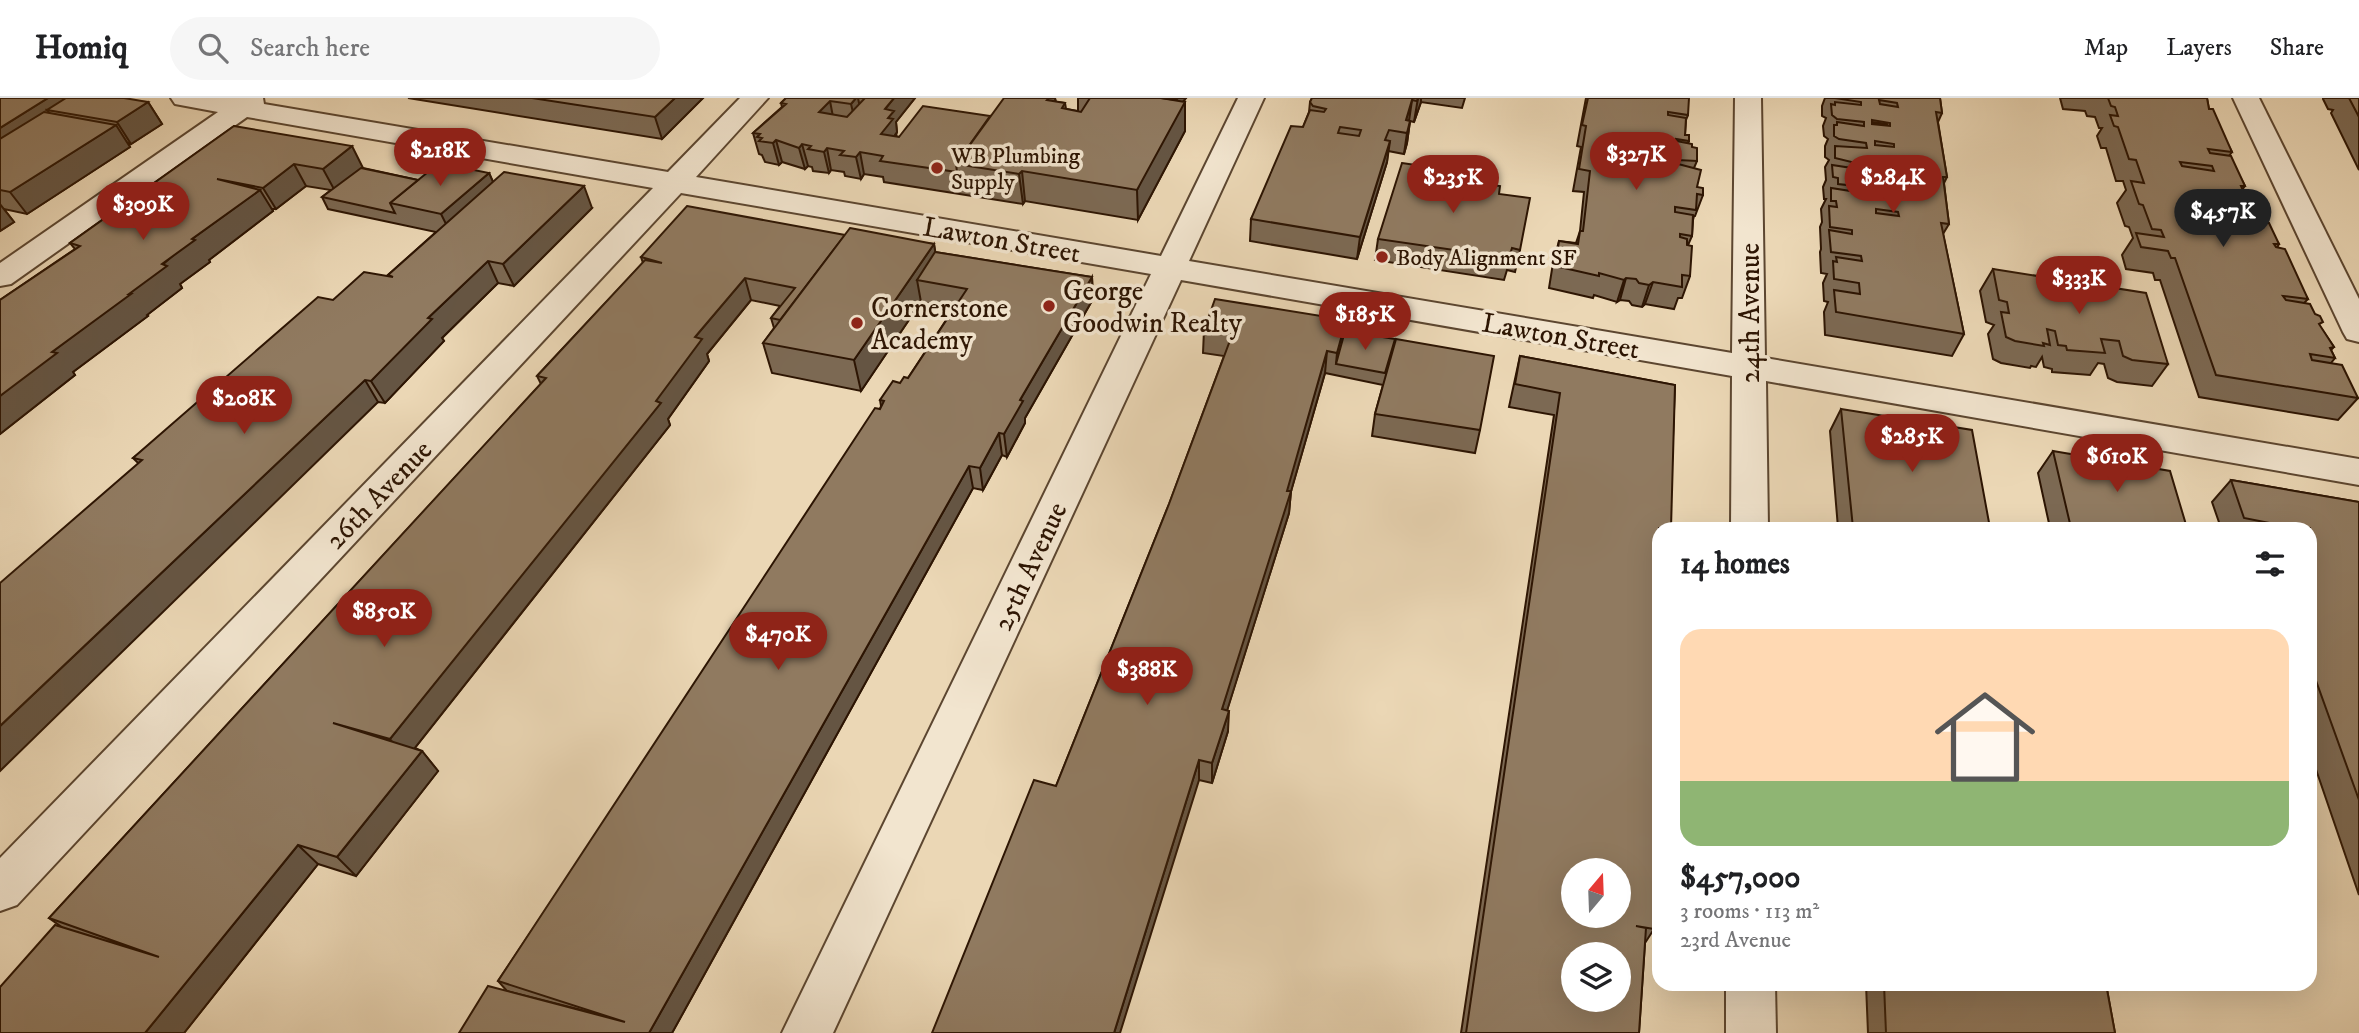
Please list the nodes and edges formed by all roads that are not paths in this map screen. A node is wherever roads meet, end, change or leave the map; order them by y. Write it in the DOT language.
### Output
graph roads {
  1 [pos="184,98"];
  2 [pos="755,98"];
  3 [pos="1251,98"];
  4 [pos="1748,98"];
  5 [pos="2246,98"];
  6 [pos="250,103"];
  7 [pos="674,183"];
  8 [pos="1171,267"];
  9 [pos="0,277"];
  10 [pos="2359,332"];
  11 [pos="1749,367"];
  12 [pos="2359,472"];
  13 [pos="1749,522"];
  14 [pos="0,890"];
  15 [pos="1751,991"];
  16 [pos="807,1033"];
  17 [pos="1751,1033"];
  1 -- 6 [label="street, Lawton Street"];
  2 -- 7 [label="street, 26th Avenue"];
  3 -- 8 [label="street, 25th Avenue"];
  4 -- 11 [label="street, 24th Avenue"];
  5 -- 10 [label="street"];
  6 -- 7 [label="street, Lawton Street"];
  6 -- 9 [label="street"];
  7 -- 8 [label="street, Lawton Street"];
  7 -- 14 [label="street, 26th Avenue"];
  8 -- 11 [label="street, Lawton Street"];
  8 -- 16 [label="street, 25th Avenue"];
  11 -- 12 [label="street, Lawton Street"];
  11 -- 13 [label="street, 24th Avenue"];
  15 -- 17 [label="street"];
}
